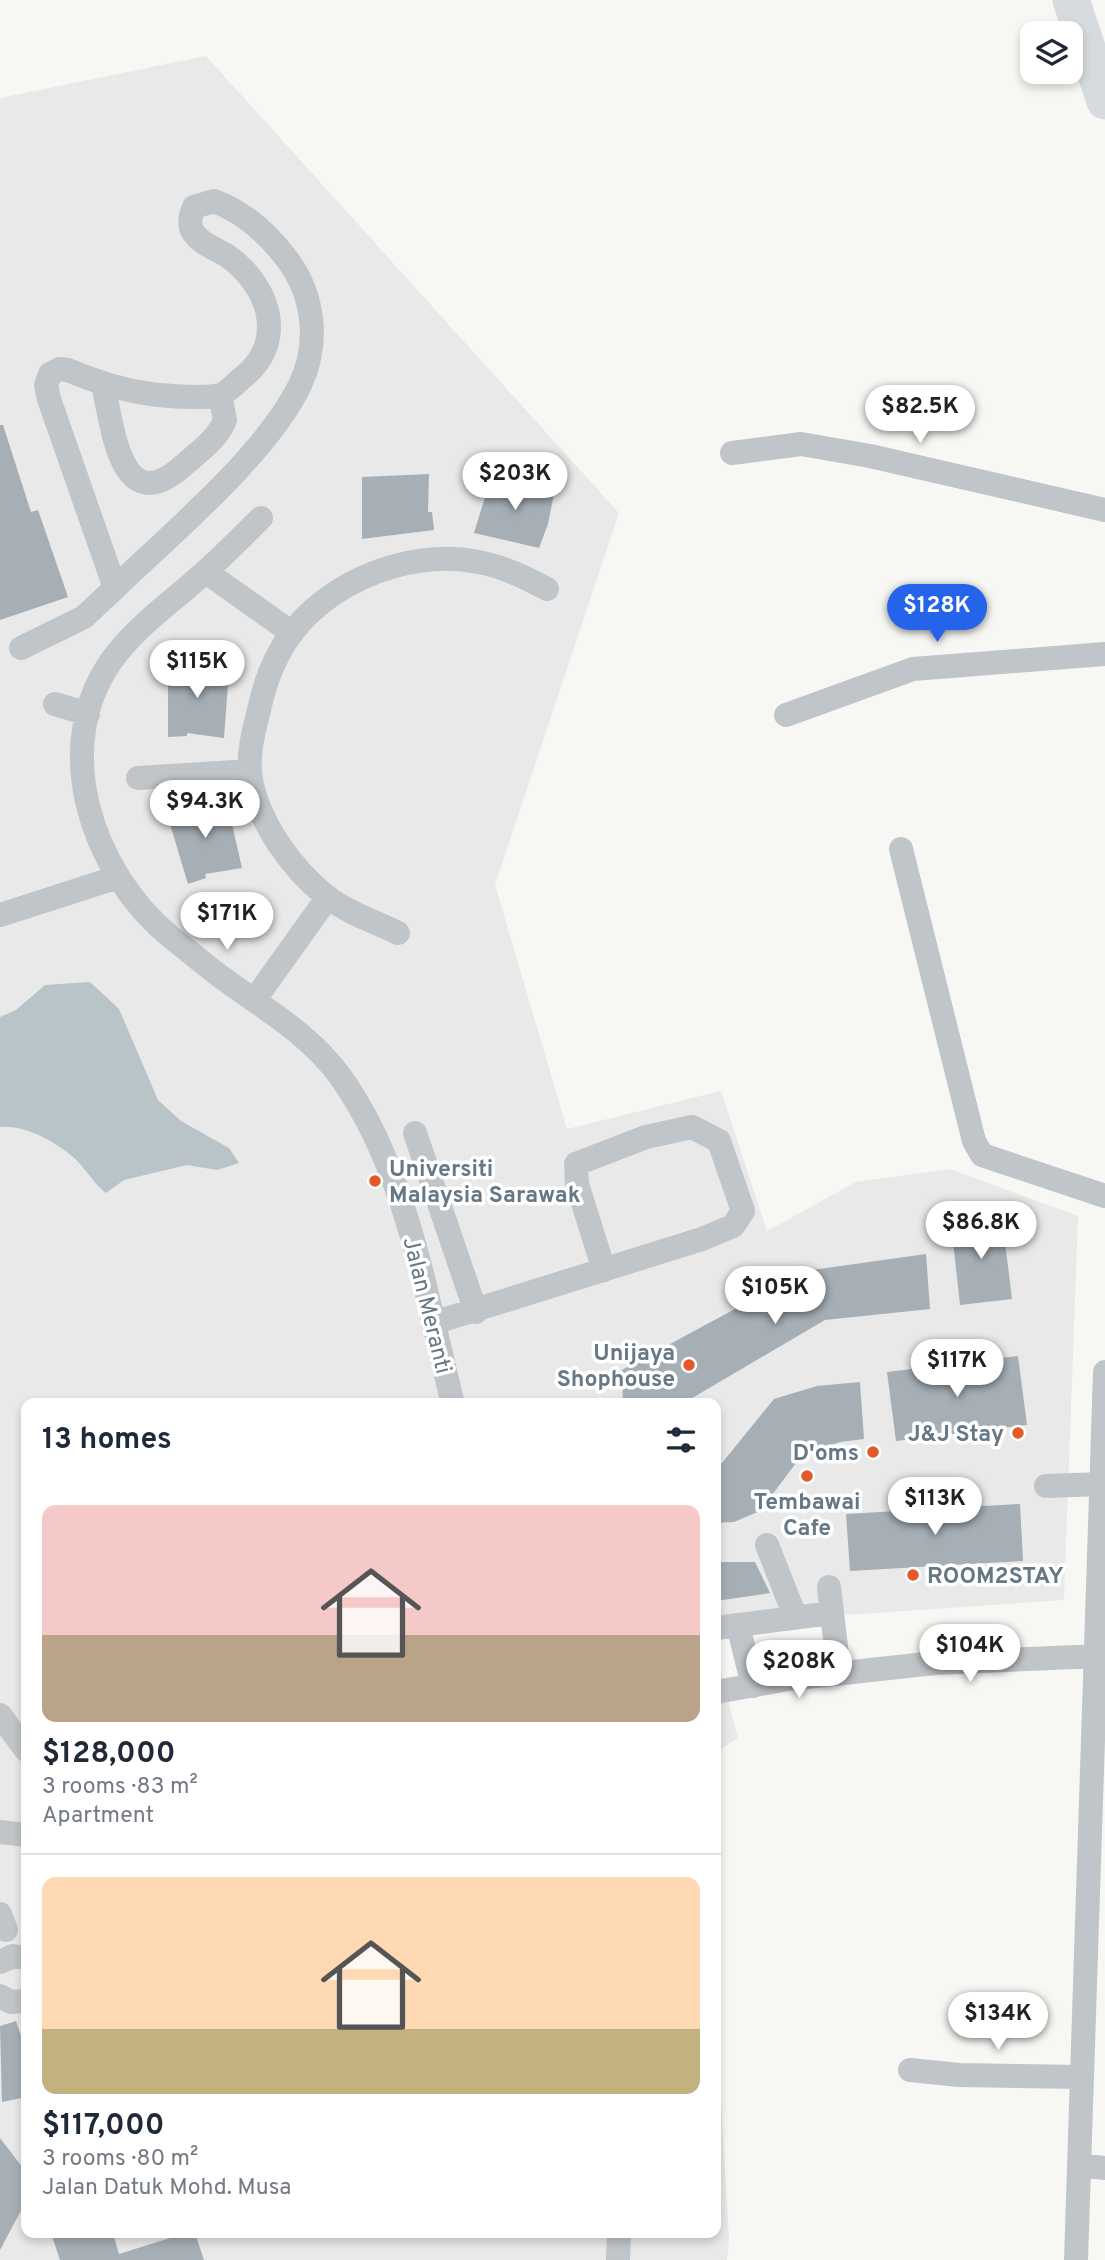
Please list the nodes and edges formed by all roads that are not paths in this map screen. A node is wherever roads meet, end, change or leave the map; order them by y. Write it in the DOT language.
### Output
graph roads {
  1 [pos="1071,0"];
  2 [pos="1105,101"];
  3 [pos="103,384"];
  4 [pos="220,395"];
  5 [pos="733,453"];
  6 [pos="1105,510"];
  7 [pos="261,518"];
  8 [pos="206,572"];
  9 [pos="115,588"];
  10 [pos="547,589"];
  11 [pos="292,633"];
  12 [pos="21,648"];
  13 [pos="1105,654"];
  14 [pos="55,704"];
  15 [pos="88,714"];
  16 [pos="786,715"];
  17 [pos="250,771"];
  18 [pos="138,778"];
  19 [pos="901,849"];
  20 [pos="118,877"];
  21 [pos="328,897"];
  22 [pos="0,915"];
  23 [pos="398,933"];
  24 [pos="255,999"];
  25 [pos="415,1133"];
  26 [pos="1105,1196"];
  27 [pos="604,1270"];
  28 [pos="476,1312"];
  29 [pos="433,1323"];
  30 [pos="1105,1372"];
  31 [pos="452,1398"];
  32 [pos="1102,1484"];
  33 [pos="1046,1486"];
  34 [pos="767,1545"];
  35 [pos="830,1587"];
  36 [pos="831,1613"];
  37 [pos="795,1616"];
  38 [pos="727,1627"];
  39 [pos="1098,1656"];
  40 [pos="839,1673"];
  41 [pos="736,1689"];
  42 [pos="0,1715"];
  43 [pos="21,1743"];
  44 [pos="21,1751"];
  45 [pos="0,1754"];
  46 [pos="0,1832"];
  47 [pos="21,1834"];
  48 [pos="1096,1930"];
  49 [pos="21,1957"];
  50 [pos="0,1962"];
  51 [pos="0,1996"];
  52 [pos="21,2001"];
  53 [pos="910,2070"];
  54 [pos="1082,2077"];
  55 [pos="1079,2165"];
  56 [pos="1105,2168"];
  57 [pos="619,2238"];
  58 [pos="618,2260"];
  59 [pos="1076,2260"];
  1 -- 2 [label="highway"];
  3 -- 4 [label="street"];
  3 -- 4 [label="street"];
  3 -- 9 [label="street"];
  4 -- 9 [label="street"];
  5 -- 6 [label="street"];
  7 -- 8 [label="street, Jalan Meranti"];
  8 -- 11 [label="street"];
  8 -- 15 [label="street, Jalan Meranti"];
  9 -- 12 [label="street"];
  10 -- 11 [label="street"];
  11 -- 17 [label="street"];
  13 -- 16 [label="street"];
  14 -- 15 [label="street"];
  15 -- 20 [label="street, Jalan Meranti"];
  17 -- 18 [label="street"];
  17 -- 21 [label="street"];
  19 -- 26 [label="street"];
  20 -- 22 [label="street"];
  20 -- 24 [label="street, Jalan Meranti"];
  21 -- 23 [label="street"];
  21 -- 24 [label="street"];
  24 -- 29 [label="street, Jalan Meranti"];
  25 -- 28 [label="street"];
  27 -- 27 [label="street"];
  27 -- 28 [label="street"];
  28 -- 29 [label="street"];
  29 -- 31 [label="street, Jalan Meranti"];
  30 -- 32 [label="street"];
  32 -- 33 [label="street"];
  32 -- 39 [label="street"];
  34 -- 37 [label="street"];
  35 -- 36 [label="street"];
  36 -- 37 [label="street"];
  36 -- 40 [label="street"];
  37 -- 38 [label="street"];
  38 -- 41 [label="street"];
  39 -- 40 [label="street"];
  39 -- 48 [label="street"];
  40 -- 41 [label="street"];
  42 -- 43 [label="street"];
  44 -- 45 [label="street"];
  46 -- 47 [label="street"];
  48 -- 54 [label="street"];
  49 -- 50 [label="street"];
  51 -- 52 [label="street"];
  53 -- 54 [label="street"];
  54 -- 55 [label="street"];
  55 -- 56 [label="street"];
  55 -- 59 [label="street"];
  57 -- 58 [label="street"];
}
